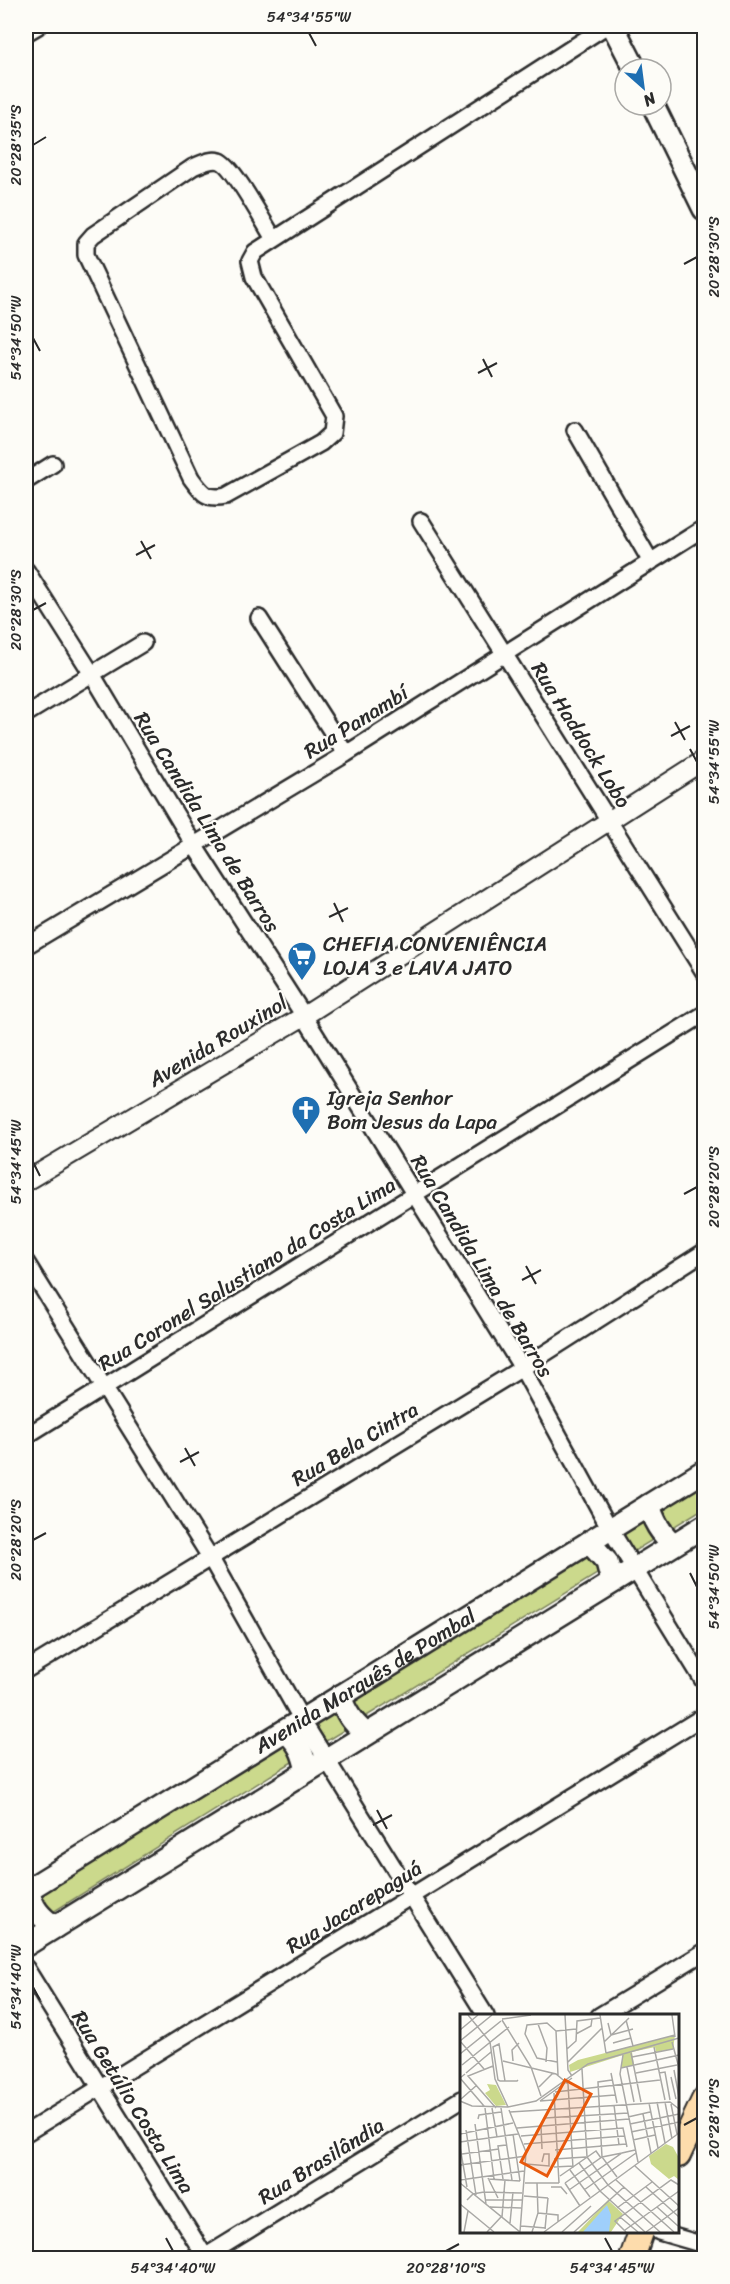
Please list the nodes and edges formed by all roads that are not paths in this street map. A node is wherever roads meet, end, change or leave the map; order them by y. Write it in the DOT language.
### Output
graph roads {
  1 [pos="38,26"];
  2 [pos="606,26"];
  3 [pos="613,26"];
  4 [pos="26,33"];
  5 [pos="629,57"];
  6 [pos="660,117"];
  7 [pos="699,182"];
  8 [pos="705,209"];
  9 [pos="274,239"];
  10 [pos="575,430"];
  11 [pos="53,464"];
  12 [pos="26,481"];
  13 [pos="421,521"];
  14 [pos="705,528"];
  15 [pos="651,562"];
  16 [pos="26,570"];
  17 [pos="259,618"];
  18 [pos="143,643"];
  19 [pos="504,653"];
  20 [pos="92,674"];
  21 [pos="26,714"];
  22 [pos="346,754"];
  23 [pos="705,760"];
  24 [pos="610,820"];
  25 [pos="194,844"];
  26 [pos="26,946"];
  27 [pos="705,972"];
  28 [pos="705,1014"];
  29 [pos="304,1016"];
  30 [pos="26,1181"];
  31 [pos="414,1195"];
  32 [pos="705,1252"];
  33 [pos="26,1262"];
  34 [pos="522,1368"];
  35 [pos="104,1387"];
  36 [pos="26,1436"];
  37 [pos="705,1471"];
  38 [pos="649,1505"];
  39 [pos="705,1526"];
  40 [pos="610,1529"];
  41 [pos="589,1542"];
  42 [pos="673,1544"];
  43 [pos="210,1557"];
  44 [pos="634,1569"];
  45 [pos="612,1582"];
  46 [pos="26,1670"];
  47 [pos="705,1682"];
  48 [pos="340,1696"];
  49 [pos="705,1716"];
  50 [pos="293,1725"];
  51 [pos="366,1734"];
  52 [pos="326,1759"];
  53 [pos="307,1771"];
  54 [pos="27,1890"];
  55 [pos="411,1896"];
  56 [pos="55,1927"];
  57 [pos="26,1945"];
  58 [pos="705,1952"];
  59 [pos="26,1968"];
  60 [pos="485,2014"];
  61 [pos="602,2014"];
  62 [pos="100,2088"];
  63 [pos="460,2100"];
  64 [pos="705,2100"];
  65 [pos="26,2133"];
  66 [pos="679,2153"];
  67 [pos="640,2233"];
  68 [pos="663,2233"];
  69 [pos="705,2245"];
  70 [pos="205,2258"];
  71 [pos="632,2259"];
  1 -- 4 [label="street"];
  2 -- 9 [label="street"];
  3 -- 5 [label="main road"];
  6 -- 7 [label="main road"];
  7 -- 8 [label="main road"];
  9 -- 9 [label="street"];
  10 -- 15 [label="street"];
  11 -- 12 [label="street"];
  13 -- 19 [label="street, Rua Haddock Lobo"];
  14 -- 15 [label="street, Rua Panambí"];
  15 -- 19 [label="street, Rua Panambí"];
  16 -- 20 [label="street, Rua Candida Lima de Barros"];
  17 -- 22 [label="street"];
  18 -- 20 [label="street"];
  19 -- 22 [label="street, Rua Panambí"];
  19 -- 24 [label="street, Rua Haddock Lobo"];
  20 -- 21 [label="street"];
  20 -- 25 [label="street, Rua Candida Lima de Barros"];
  22 -- 25 [label="street, Rua Panambí"];
  23 -- 24 [label="street, Avenida Rouxinol"];
  24 -- 27 [label="street, Rua Haddock Lobo"];
  24 -- 29 [label="street, Avenida Rouxinol"];
  25 -- 26 [label="street, Rua Panambí"];
  25 -- 29 [label="street, Rua Candida Lima de Barros"];
  28 -- 31 [label="street, Rua Coronel Salustiano da Costa Lima"];
  29 -- 30 [label="street, Avenida Rouxinol"];
  29 -- 31 [label="street, Rua Candida Lima de Barros"];
  31 -- 34 [label="street, Rua Candida Lima de Barros"];
  31 -- 35 [label="street, Rua Coronel Salustiano da Costa Lima"];
  32 -- 34 [label="street, Rua Bela Cintra"];
  33 -- 35 [label="street"];
  34 -- 40 [label="street, Rua Candida Lima de Barros"];
  34 -- 43 [label="street, Rua Bela Cintra"];
  35 -- 36 [label="street, Rua Coronel Salustiano da Costa Lima"];
  35 -- 43 [label="street"];
  37 -- 38 [label="main road, Avenida Marquês de Pombal"];
  38 -- 40 [label="main road, Avenida Marquês de Pombal"];
  38 -- 42 [label="main road"];
  39 -- 42 [label="main road"];
  40 -- 41 [label="main road, Avenida Marquês de Pombal"];
  40 -- 44 [label="street, Rua Candida Lima de Barros"];
  41 -- 45 [label="main road"];
  41 -- 48 [label="main road, Avenida Marquês de Pombal"];
  42 -- 44 [label="main road"];
  43 -- 46 [label="street, Rua Bela Cintra"];
  43 -- 50 [label="street"];
  44 -- 45 [label="main road"];
  44 -- 47 [label="street, Rua Candida Lima de Barros"];
  45 -- 51 [label="main road"];
  48 -- 50 [label="main road, Avenida Marquês de Pombal"];
  48 -- 51 [label="main road"];
  49 -- 55 [label="street, Rua Jacarepaguá"];
  50 -- 52 [label="street"];
  50 -- 53 [label="main road"];
  50 -- 54 [label="main road, Avenida Marquês de Pombal"];
  51 -- 52 [label="main road"];
  52 -- 53 [label="main road"];
  52 -- 55 [label="street"];
  53 -- 56 [label="main road"];
  54 -- 56 [label="main road"];
  55 -- 60 [label="street"];
  55 -- 62 [label="street, Rua Jacarepaguá"];
  56 -- 57 [label="main road"];
  58 -- 61 [label="street"];
  59 -- 62 [label="street, Rua Getúlio Costa Lima"];
  62 -- 65 [label="street, Rua Jacarepaguá"];
  62 -- 70 [label="street, Rua Getúlio Costa Lima"];
  63 -- 70 [label="street, Rua Brasilândia"];
  64 -- 66 [label="main road"];
  67 -- 71 [label="main road"];
  68 -- 69 [label="street"];
}
